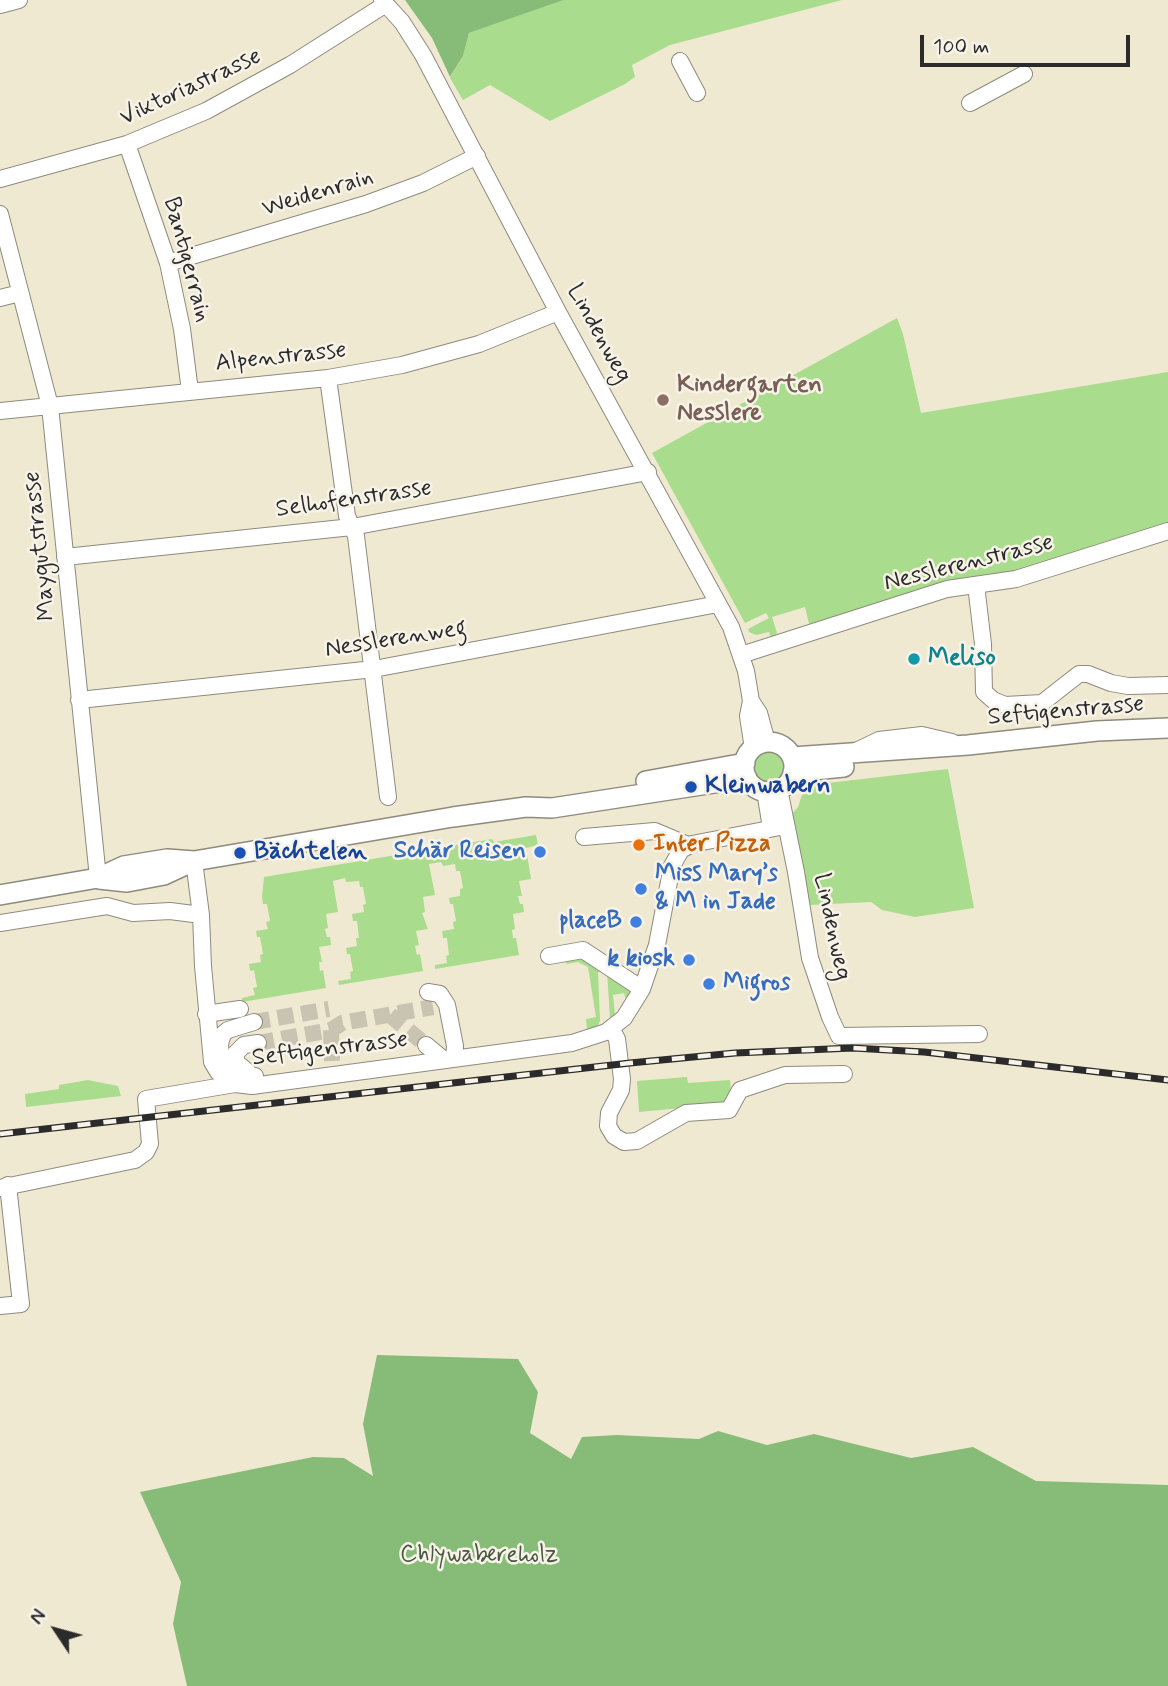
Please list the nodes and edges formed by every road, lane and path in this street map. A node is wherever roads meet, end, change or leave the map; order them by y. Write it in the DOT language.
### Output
graph roads {
  1 [pos="19,0"];
  2 [pos="384,2"];
  3 [pos="0,5"];
  4 [pos="680,61"];
  5 [pos="1024,74"];
  6 [pos="697,93"];
  7 [pos="970,103"];
  8 [pos="127,144"];
  9 [pos="477,156"];
  10 [pos="0,179"];
  11 [pos="0,214"];
  12 [pos="4,248"];
  13 [pos="168,263"];
  14 [pos="20,293"];
  15 [pos="0,298"];
  16 [pos="558,312"];
  17 [pos="328,377"];
  18 [pos="190,391"];
  19 [pos="50,406"];
  20 [pos="0,411"];
  21 [pos="648,472"];
  22 [pos="352,527"];
  23 [pos="1168,531"];
  24 [pos="65,557"];
  25 [pos="976,585"];
  26 [pos="718,604"];
  27 [pos="741,655"];
  28 [pos="374,669"];
  29 [pos="1168,685"];
  30 [pos="79,700"];
  31 [pos="1168,728"];
  32 [pos="968,745"];
  33 [pos="753,758"];
  34 [pos="793,765"];
  35 [pos="772,790"];
  36 [pos="388,797"];
  37 [pos="778,827"];
  38 [pos="584,837"];
  39 [pos="688,845"];
  40 [pos="194,861"];
  41 [pos="98,878"];
  42 [pos="0,895"];
  43 [pos="201,915"];
  44 [pos="0,923"];
  45 [pos="549,956"];
  46 [pos="642,989"];
  47 [pos="436,1001"];
  48 [pos="207,1018"];
  49 [pos="611,1028"];
  50 [pos="979,1034"];
  51 [pos="258,1043"];
  52 [pos="426,1045"];
  53 [pos="449,1059"];
  54 [pos="328,1071"];
  55 [pos="844,1074"];
  56 [pos="253,1076"];
  57 [pos="235,1084"];
  58 [pos="4,1186"];
  59 [pos="0,1306"];
  1 -- 3 [label="street"];
  2 -- 8 [label="street, Viktoriastrasse"];
  2 -- 9 [label="street, Lindenweg"];
  4 -- 6 [label="street"];
  5 -- 7 [label="street"];
  8 -- 10 [label="street, Viktoriastrasse"];
  8 -- 13 [label="street, Bantigerrain"];
  9 -- 13 [label="street, Weidenrain"];
  9 -- 16 [label="street, Lindenweg"];
  11 -- 12 [label="street, Maygutstrasse"];
  12 -- 14 [label="street, Maygutstrasse"];
  13 -- 18 [label="street, Bantigerrain"];
  14 -- 15 [label="street"];
  14 -- 19 [label="street, Maygutstrasse"];
  16 -- 17 [label="street, Alpenstrasse"];
  16 -- 21 [label="street, Lindenweg"];
  17 -- 18 [label="street, Alpenstrasse"];
  17 -- 22 [label="street"];
  18 -- 19 [label="street, Alpenstrasse"];
  19 -- 20 [label="street, Alpenstrasse"];
  19 -- 24 [label="street, Maygutstrasse"];
  21 -- 22 [label="street, Selhofenstrasse"];
  21 -- 26 [label="street, Lindenweg"];
  22 -- 24 [label="street, Selhofenstrasse"];
  22 -- 28 [label="street"];
  23 -- 25 [label="street, Nesslerenstrasse"];
  24 -- 30 [label="street, Maygutstrasse"];
  25 -- 27 [label="street, Nesslerenstrasse"];
  25 -- 29 [label="street"];
  26 -- 27 [label="street, Lindenweg"];
  26 -- 28 [label="street, Nesslerenweg"];
  27 -- 33 [label="street, Lindenweg"];
  28 -- 30 [label="street, Nesslerenweg"];
  28 -- 36 [label="street"];
  30 -- 41 [label="street, Maygutstrasse"];
  31 -- 32 [label="main road, Seftigenstrasse"];
  32 -- 34 [label="main road, Seftigenstrasse"];
  32 -- 34 [label="main road, Seftigenstrasse"];
  33 -- 34 [label="main road"];
  33 -- 35 [label="main road"];
  33 -- 40 [label="main road"];
  34 -- 35 [label="main road"];
  35 -- 37 [label="street, Lindenweg"];
  37 -- 39 [label="street"];
  37 -- 50 [label="street, Lindenweg"];
  38 -- 39 [label="street"];
  39 -- 46 [label="street, Seftigenstrasse"];
  40 -- 41 [label="main road"];
  40 -- 43 [label="street, Seftigenstrasse"];
  41 -- 42 [label="main road"];
  43 -- 44 [label="street"];
  43 -- 48 [label="street, Seftigenstrasse"];
  45 -- 46 [label="street"];
  46 -- 49 [label="street, Seftigenstrasse"];
  47 -- 53 [label="street"];
  48 -- 56 [label="street"];
  48 -- 57 [label="street, Seftigenstrasse"];
  49 -- 53 [label="street, Seftigenstrasse"];
  49 -- 55 [label="street"];
  51 -- 56 [label="street"];
  52 -- 53 [label="street"];
  53 -- 54 [label="street, Seftigenstrasse"];
  54 -- 56 [label="street"];
  54 -- 57 [label="street, Seftigenstrasse"];
  57 -- 58 [label="street"];
  58 -- 59 [label="street"];
}
